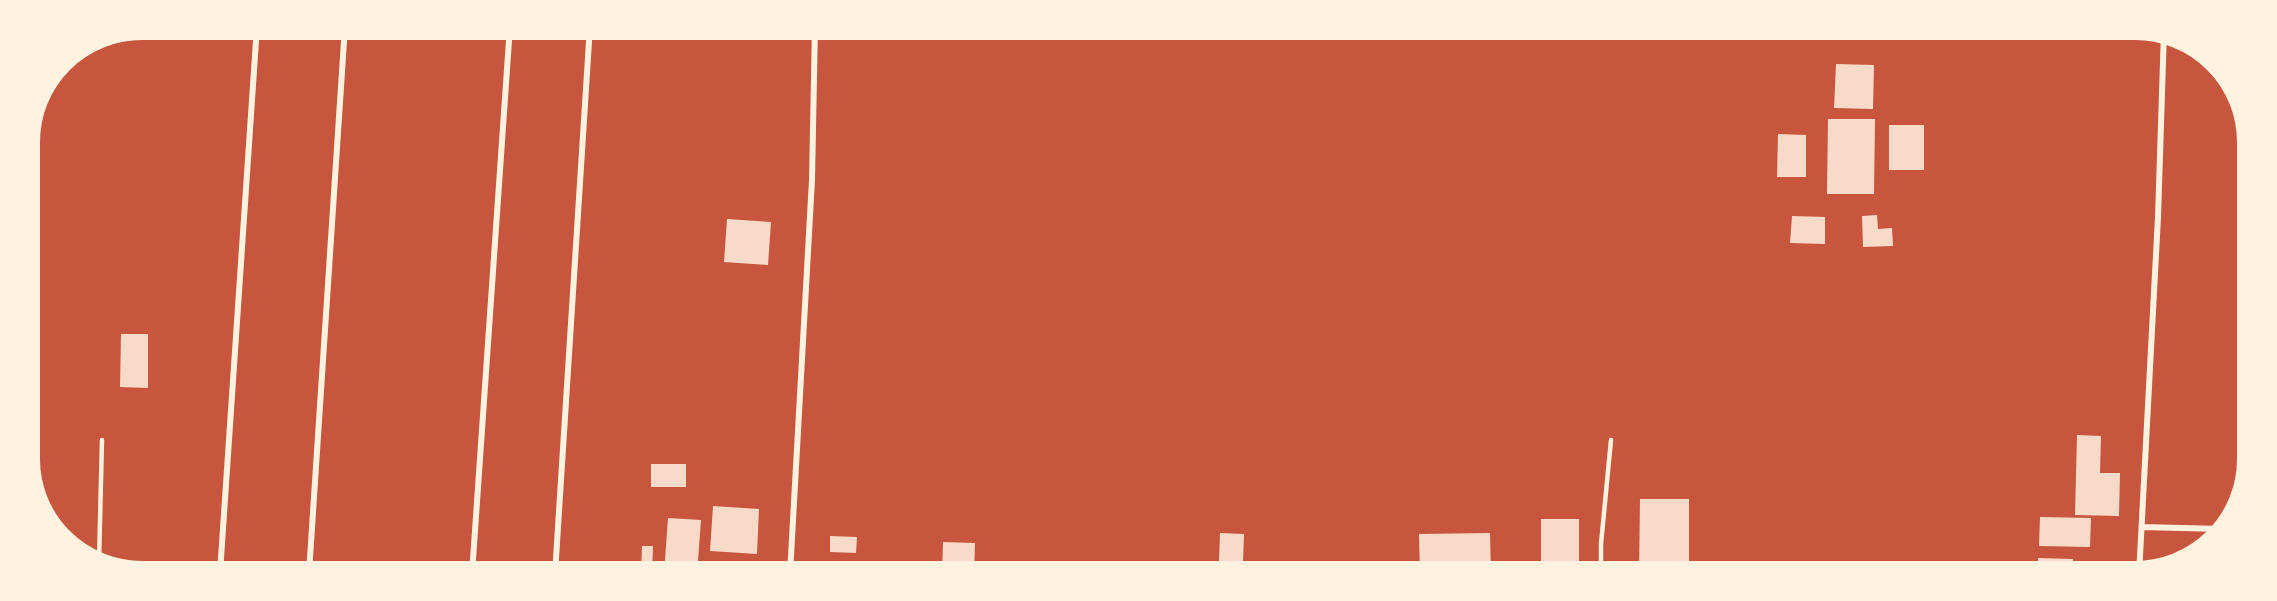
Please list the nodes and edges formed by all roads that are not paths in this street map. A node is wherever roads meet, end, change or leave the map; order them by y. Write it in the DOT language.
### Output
graph roads {
  1 [pos="256,36"];
  2 [pos="344,36"];
  3 [pos="509,36"];
  4 [pos="589,36"];
  5 [pos="815,36"];
  6 [pos="2164,40"];
  7 [pos="102,440"];
  8 [pos="1611,440"];
  9 [pos="2142,527"];
  10 [pos="2215,529"];
  11 [pos="99,556"];
  12 [pos="221,565"];
  13 [pos="310,565"];
  14 [pos="473,565"];
  15 [pos="556,565"];
  16 [pos="791,565"];
  17 [pos="1601,565"];
  18 [pos="2140,565"];
  1 -- 12 [label="street"];
  2 -- 13 [label="street"];
  3 -- 14 [label="street"];
  4 -- 15 [label="street"];
  5 -- 16 [label="street"];
  6 -- 9 [label="street"];
  7 -- 11 [label="lane"];
  8 -- 17 [label="lane"];
  9 -- 10 [label="street"];
  9 -- 18 [label="street"];
}
